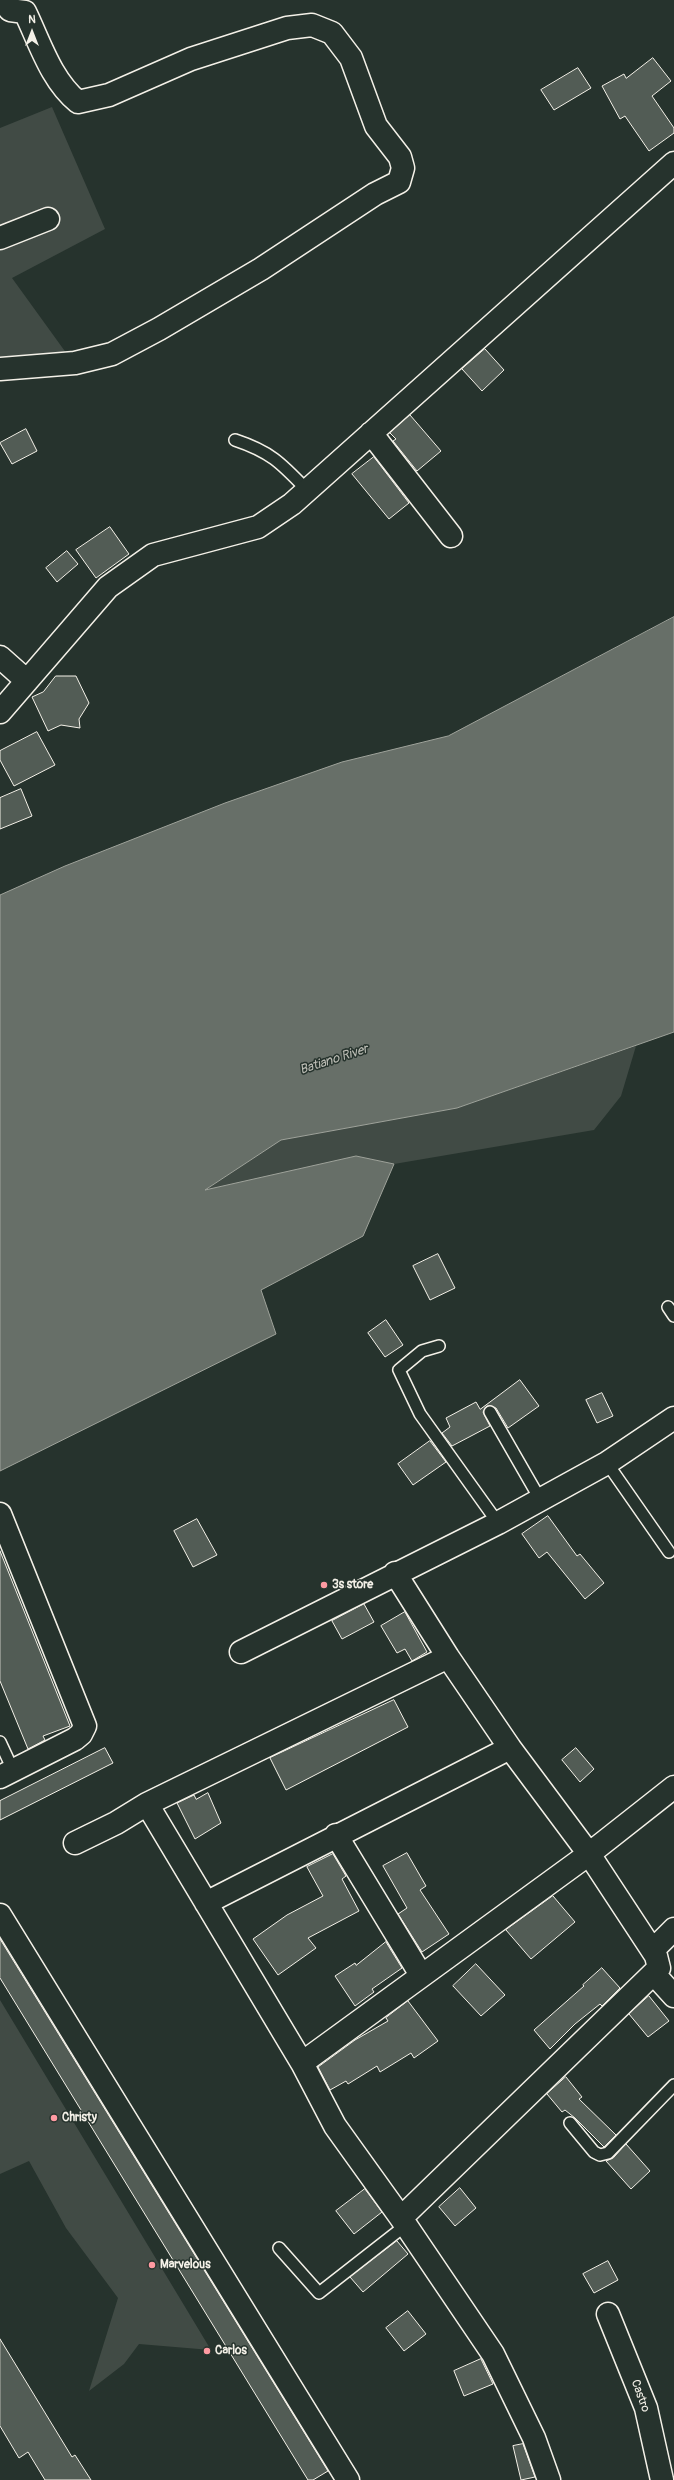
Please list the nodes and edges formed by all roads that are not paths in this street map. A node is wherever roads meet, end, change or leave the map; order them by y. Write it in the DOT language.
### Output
graph roads {
  1 [pos="2,0"];
  2 [pos="674,163"];
  3 [pos="48,219"];
  4 [pos="0,238"];
  5 [pos="0,369"];
  6 [pos="371,433"];
  7 [pos="235,440"];
  8 [pos="307,490"];
  9 [pos="451,536"];
  10 [pos="0,657"];
  11 [pos="26,681"];
  12 [pos="0,712"];
  13 [pos="439,1346"];
  14 [pos="490,1412"];
  15 [pos="674,1418"];
  16 [pos="607,1463"];
  17 [pos="540,1499"];
  18 [pos="0,1514"];
  19 [pos="498,1523"];
  20 [pos="669,1552"];
  21 [pos="395,1573"];
  22 [pos="241,1652"];
  23 [pos="448,1656"];
  24 [pos="0,1742"];
  25 [pos="510,1748"];
  26 [pos="7,1773"];
  27 [pos="674,1787"];
  28 [pos="147,1804"];
  29 [pos="336,1835"];
  30 [pos="75,1843"];
  31 [pos="589,1854"];
  32 [pos="206,1903"];
  33 [pos="0,1915"];
  34 [pos="674,1929"];
  35 [pos="653,1950"];
  36 [pos="654,1974"];
  37 [pos="421,1975"];
  38 [pos="674,1996"];
  39 [pos="302,2064"];
  40 [pos="674,2085"];
  41 [pos="570,2123"];
  42 [pos="404,2221"];
  43 [pos="279,2248"];
  44 [pos="608,2314"];
  45 [pos="348,2480"];
  46 [pos="549,2480"];
  47 [pos="662,2480"];
  1 -- 5 [label="street"];
  2 -- 6 [label="street"];
  3 -- 4 [label="street"];
  6 -- 8 [label="street"];
  6 -- 9 [label="street"];
  7 -- 8 [label="lane"];
  8 -- 11 [label="street"];
  10 -- 11 [label="street"];
  11 -- 12 [label="street"];
  13 -- 19 [label="lane"];
  14 -- 17 [label="lane"];
  15 -- 16 [label="street"];
  16 -- 17 [label="street"];
  16 -- 20 [label="lane"];
  17 -- 19 [label="street"];
  18 -- 26 [label="street"];
  19 -- 21 [label="street"];
  21 -- 22 [label="street"];
  21 -- 23 [label="street"];
  23 -- 25 [label="street"];
  23 -- 28 [label="street"];
  24 -- 26 [label="lane"];
  25 -- 29 [label="street"];
  25 -- 31 [label="street"];
  27 -- 31 [label="street"];
  28 -- 30 [label="street"];
  28 -- 32 [label="street"];
  29 -- 32 [label="street"];
  29 -- 37 [label="street"];
  31 -- 35 [label="street"];
  31 -- 37 [label="street"];
  32 -- 39 [label="street"];
  33 -- 45 [label="street"];
  34 -- 35 [label="street"];
  35 -- 36 [label="street"];
  36 -- 38 [label="street"];
  36 -- 42 [label="street"];
  37 -- 39 [label="street"];
  39 -- 42 [label="street"];
  40 -- 41 [label="lane"];
  42 -- 43 [label="lane"];
  42 -- 46 [label="street"];
  44 -- 47 [label="street, Castro"];
}
